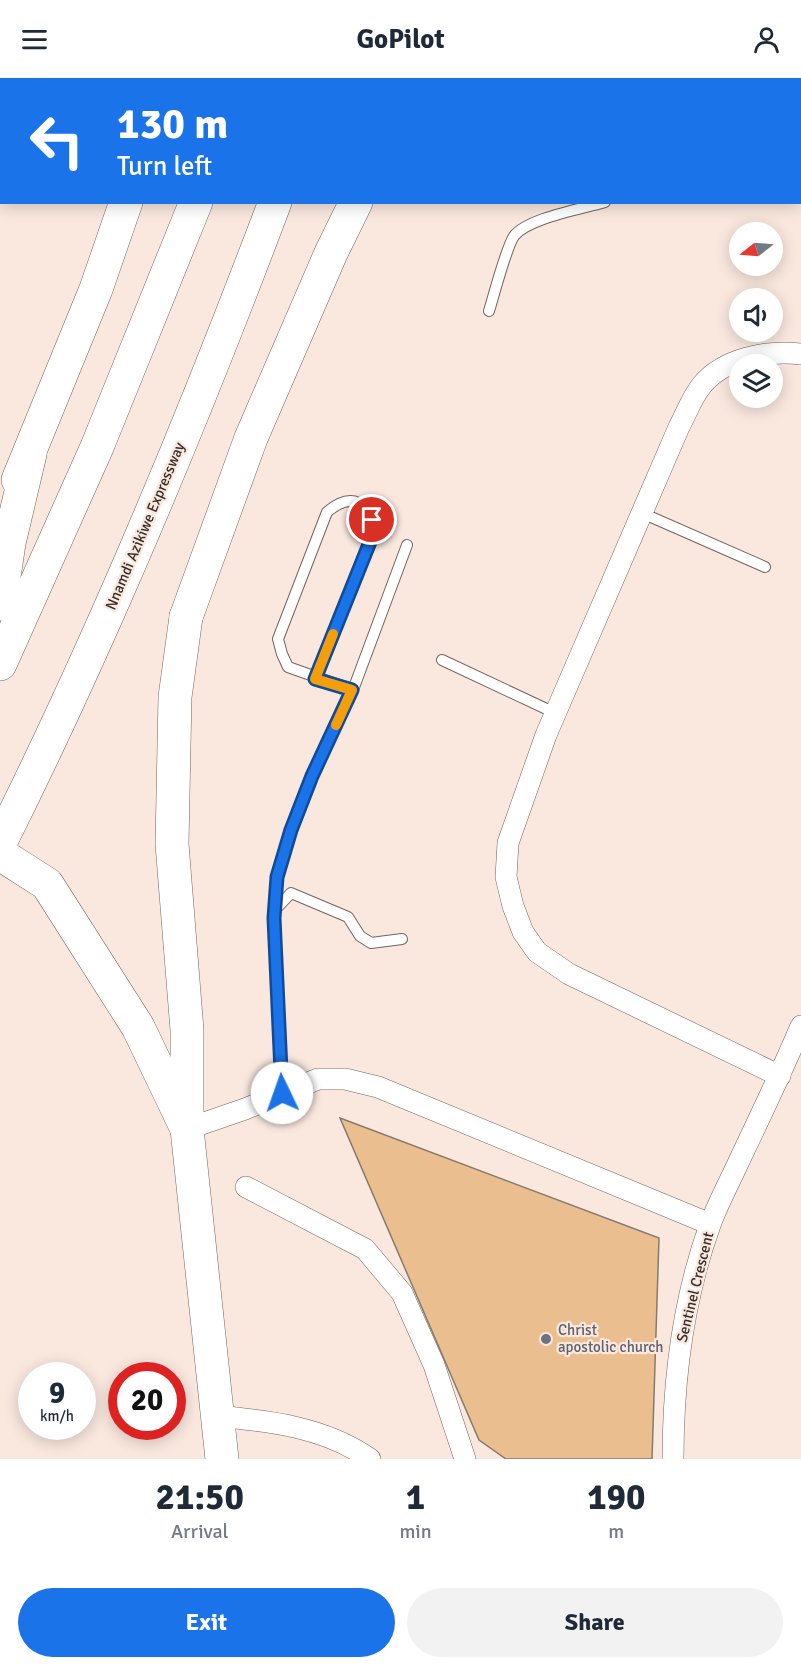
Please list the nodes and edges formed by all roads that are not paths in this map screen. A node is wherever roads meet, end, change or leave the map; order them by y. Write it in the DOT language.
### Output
graph roads {
  1 [pos="125,204"];
  2 [pos="195,204"];
  3 [pos="274,204"];
  4 [pos="355,204"];
  5 [pos="598,204"];
  6 [pos="489,311"];
  7 [pos="801,354"];
  8 [pos="30,454"];
  9 [pos="642,513"];
  10 [pos="0,517"];
  11 [pos="407,545"];
  12 [pos="765,567"];
  13 [pos="0,604"];
  14 [pos="442,660"];
  15 [pos="0,664"];
  16 [pos="315,679"];
  17 [pos="352,690"];
  18 [pos="555,713"];
  19 [pos="0,843"];
  20 [pos="0,854"];
  21 [pos="274,911"];
  22 [pos="402,939"];
  23 [pos="801,1026"];
  24 [pos="780,1076"];
  25 [pos="282,1093"];
  26 [pos="187,1129"];
  27 [pos="246,1187"];
  28 [pos="710,1224"];
  29 [pos="216,1416"];
  30 [pos="222,1459"];
  31 [pos="370,1459"];
  32 [pos="465,1459"];
  33 [pos="673,1459"];
  1 -- 8 [label="main road"];
  2 -- 15 [label="main road"];
  3 -- 19 [label="main road, Nnamdi Azikiwe Expressway"];
  4 -- 26 [label="main road"];
  5 -- 6 [label="lane"];
  7 -- 9 [label="street"];
  8 -- 10 [label="main road"];
  8 -- 13 [label="main road"];
  9 -- 12 [label="lane"];
  9 -- 18 [label="street"];
  11 -- 17 [label="lane"];
  14 -- 18 [label="lane"];
  16 -- 16 [label="lane"];
  16 -- 17 [label="lane"];
  17 -- 21 [label="lane"];
  18 -- 24 [label="street"];
  20 -- 26 [label="main road"];
  21 -- 22 [label="lane"];
  21 -- 25 [label="lane"];
  23 -- 24 [label="street, Sentinel Crescent"];
  24 -- 28 [label="street, Sentinel Crescent"];
  25 -- 26 [label="street"];
  25 -- 28 [label="street"];
  26 -- 29 [label="main road"];
  27 -- 32 [label="street"];
  28 -- 33 [label="street, Sentinel Crescent"];
  29 -- 30 [label="main road"];
  29 -- 31 [label="street"];
}
